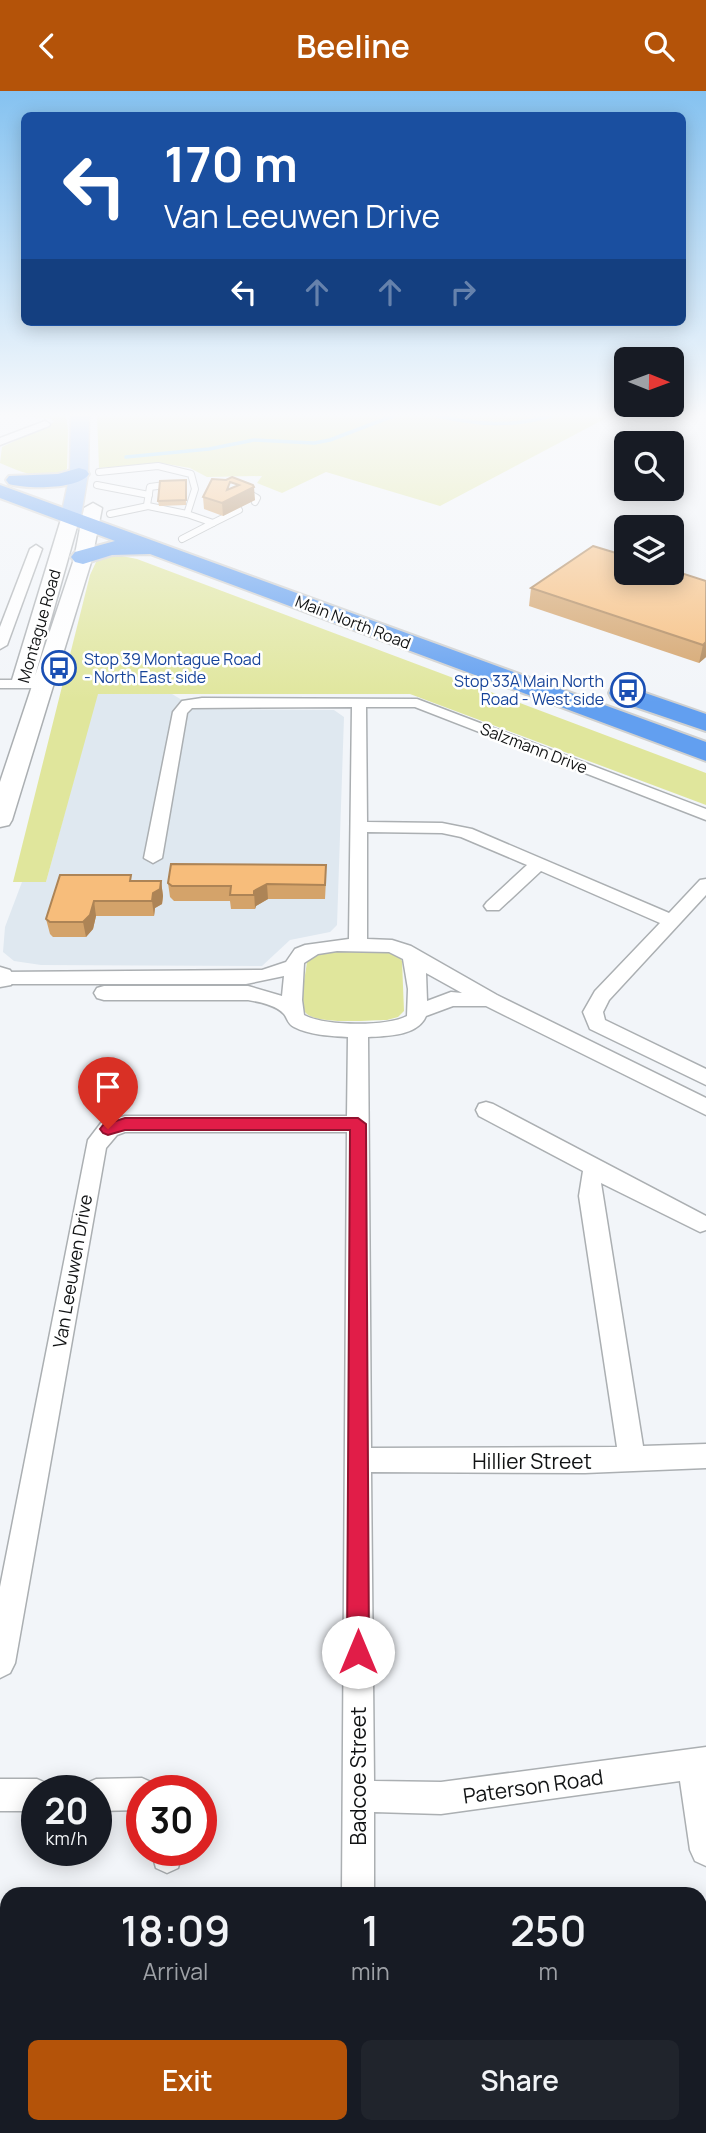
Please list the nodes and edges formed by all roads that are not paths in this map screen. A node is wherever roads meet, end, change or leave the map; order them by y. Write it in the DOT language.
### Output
graph roads {
  1 [pos="83,511"];
  2 [pos="103,511"];
  3 [pos="175,511"];
  4 [pos="236,511"];
  5 [pos="88,513"];
  6 [pos="187,514"];
  7 [pos="213,523"];
  8 [pos="169,543"];
  9 [pos="36,549"];
  10 [pos="83,557"];
  11 [pos="0,645"];
  12 [pos="513,655"];
  13 [pos="564,673"];
  14 [pos="22,684"];
  15 [pos="359,702"];
  16 [pos="706,723"];
  17 [pos="706,752"];
  18 [pos="0,753"];
  19 [pos="706,815"];
  20 [pos="0,820"];
  21 [pos="358,827"];
  22 [pos="153,858"];
  23 [pos="539,864"];
  24 [pos="706,884"];
  25 [pos="493,906"];
  26 [pos="672,921"];
  27 [pos="358,946"];
  28 [pos="412,957"];
  29 [pos="295,965"];
  30 [pos="0,981"];
  31 [pos="490,1000"];
  32 [pos="292,1009"];
  33 [pos="418,1012"];
  34 [pos="358,1029"];
  35 [pos="706,1078"];
  36 [pos="706,1107"];
  37 [pos="486,1110"];
  38 [pos="358,1124"];
  39 [pos="595,1168"];
  40 [pos="700,1223"];
  41 [pos="706,1456"];
  42 [pos="632,1460"];
  43 [pos="358,1461"];
  44 [pos="0,1663"];
  45 [pos="699,1763"];
  46 [pos="0,1795"];
  47 [pos="21,1795"];
  48 [pos="358,1796"];
  49 [pos="706,1850"];
  50 [pos="358,1887"];
  1 -- 5 [label="highway, Main North Road"];
  2 -- 5 [label="lane"];
  3 -- 6 [label="lane"];
  4 -- 7 [label="lane"];
  5 -- 8 [label="highway, Main North Road"];
  5 -- 10 [label="main road, Montague Road"];
  5 -- 14 [label="main road, Montague Road"];
  6 -- 7 [label="lane"];
  7 -- 8 [label="lane"];
  8 -- 10 [label="highway"];
  8 -- 12 [label="highway, Main North Road"];
  8 -- 17 [label="highway, Main North Road"];
  9 -- 11 [label="street"];
  10 -- 14 [label="main road, Montague Road"];
  13 -- 16 [label="highway"];
  14 -- 18 [label="main road, Montague Road"];
  14 -- 20 [label="main road, Montague Road"];
  15 -- 19 [label="street, Salzmann Drive"];
  15 -- 21 [label="street"];
  15 -- 22 [label="street, Salzmann Drive"];
  21 -- 23 [label="street"];
  21 -- 27 [label="street"];
  23 -- 25 [label="street"];
  23 -- 26 [label="street"];
  24 -- 26 [label="street"];
  26 -- 35 [label="street"];
  27 -- 28 [label="street"];
  27 -- 29 [label="street"];
  28 -- 31 [label="street"];
  28 -- 33 [label="street"];
  29 -- 30 [label="street"];
  29 -- 32 [label="street"];
  30 -- 32 [label="street"];
  31 -- 33 [label="street"];
  31 -- 36 [label="street"];
  32 -- 34 [label="street"];
  33 -- 34 [label="street"];
  34 -- 38 [label="street, Badcoe Street"];
  37 -- 39 [label="street"];
  38 -- 43 [label="street, Badcoe Street"];
  38 -- 44 [label="street, Van Leeuwen Drive"];
  39 -- 40 [label="street"];
  39 -- 42 [label="street"];
  41 -- 42 [label="street, Hillier Street"];
  42 -- 43 [label="street, Hillier Street"];
  43 -- 48 [label="street, Badcoe Street"];
  45 -- 48 [label="street, Paterson Road"];
  45 -- 49 [label="street"];
  46 -- 47 [label="street"];
  48 -- 50 [label="street, Badcoe Street"];
}
